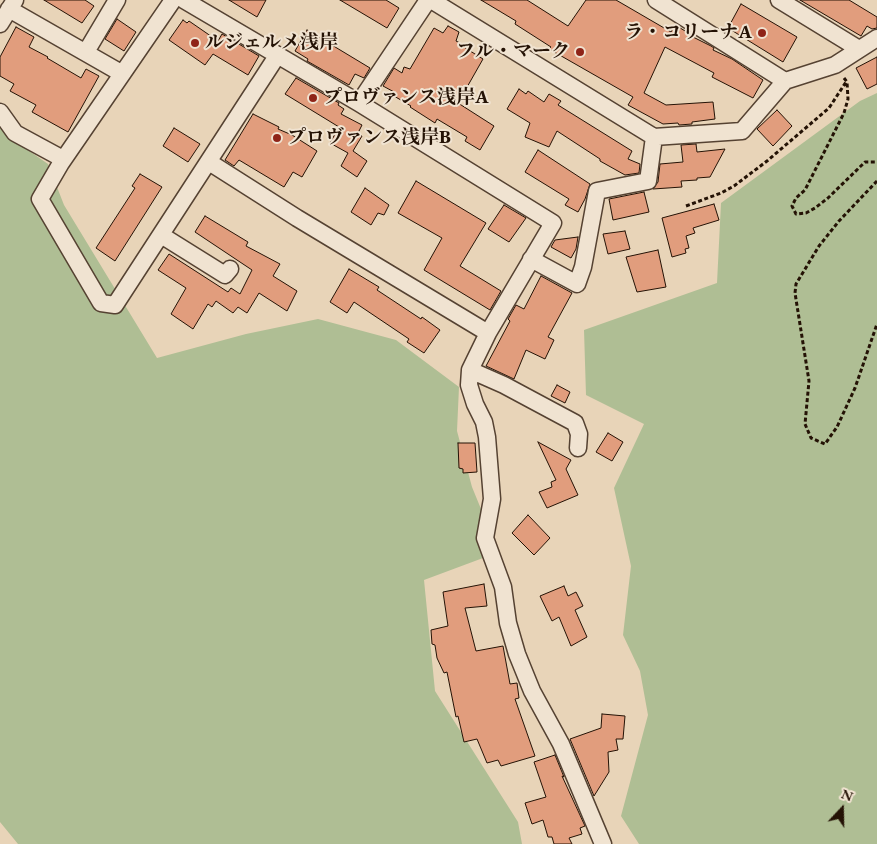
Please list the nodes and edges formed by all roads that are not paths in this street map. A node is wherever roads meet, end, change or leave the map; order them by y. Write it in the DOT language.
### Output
graph roads {
  1 [pos="117,0"];
  2 [pos="174,0"];
  3 [pos="184,0"];
  4 [pos="429,0"];
  5 [pos="656,0"];
  6 [pos="779,0"];
  7 [pos="12,4"];
  8 [pos="0,24"];
  9 [pos="877,38"];
  10 [pos="859,49"];
  11 [pos="86,52"];
  12 [pos="278,56"];
  13 [pos="121,74"];
  14 [pos="785,80"];
  15 [pos="359,103"];
  16 [pos="0,112"];
  17 [pos="654,137"];
  18 [pos="64,159"];
  19 [pos="209,162"];
  20 [pos="161,235"];
  21 [pos="531,259"];
  22 [pos="230,269"];
  23 [pos="488,333"];
  24 [pos="470,370"];
  25 [pos="578,448"];
  26 [pos="603,844"];
  1 -- 11 [label="street"];
  2 -- 13 [label="street"];
  3 -- 12 [label="street"];
  4 -- 15 [label="street"];
  4 -- 17 [label="street"];
  5 -- 14 [label="street"];
  6 -- 10 [label="street"];
  7 -- 8 [label="street"];
  7 -- 11 [label="street"];
  9 -- 10 [label="street"];
  10 -- 14 [label="street"];
  11 -- 13 [label="street"];
  12 -- 15 [label="street"];
  12 -- 19 [label="street"];
  13 -- 18 [label="street"];
  14 -- 17 [label="street"];
  15 -- 21 [label="street"];
  16 -- 18 [label="street"];
  17 -- 21 [label="street"];
  18 -- 20 [label="street"];
  19 -- 20 [label="street"];
  19 -- 23 [label="street"];
  20 -- 22 [label="street"];
  21 -- 23 [label="street"];
  23 -- 24 [label="street"];
  24 -- 25 [label="street"];
  24 -- 26 [label="street"];
}
